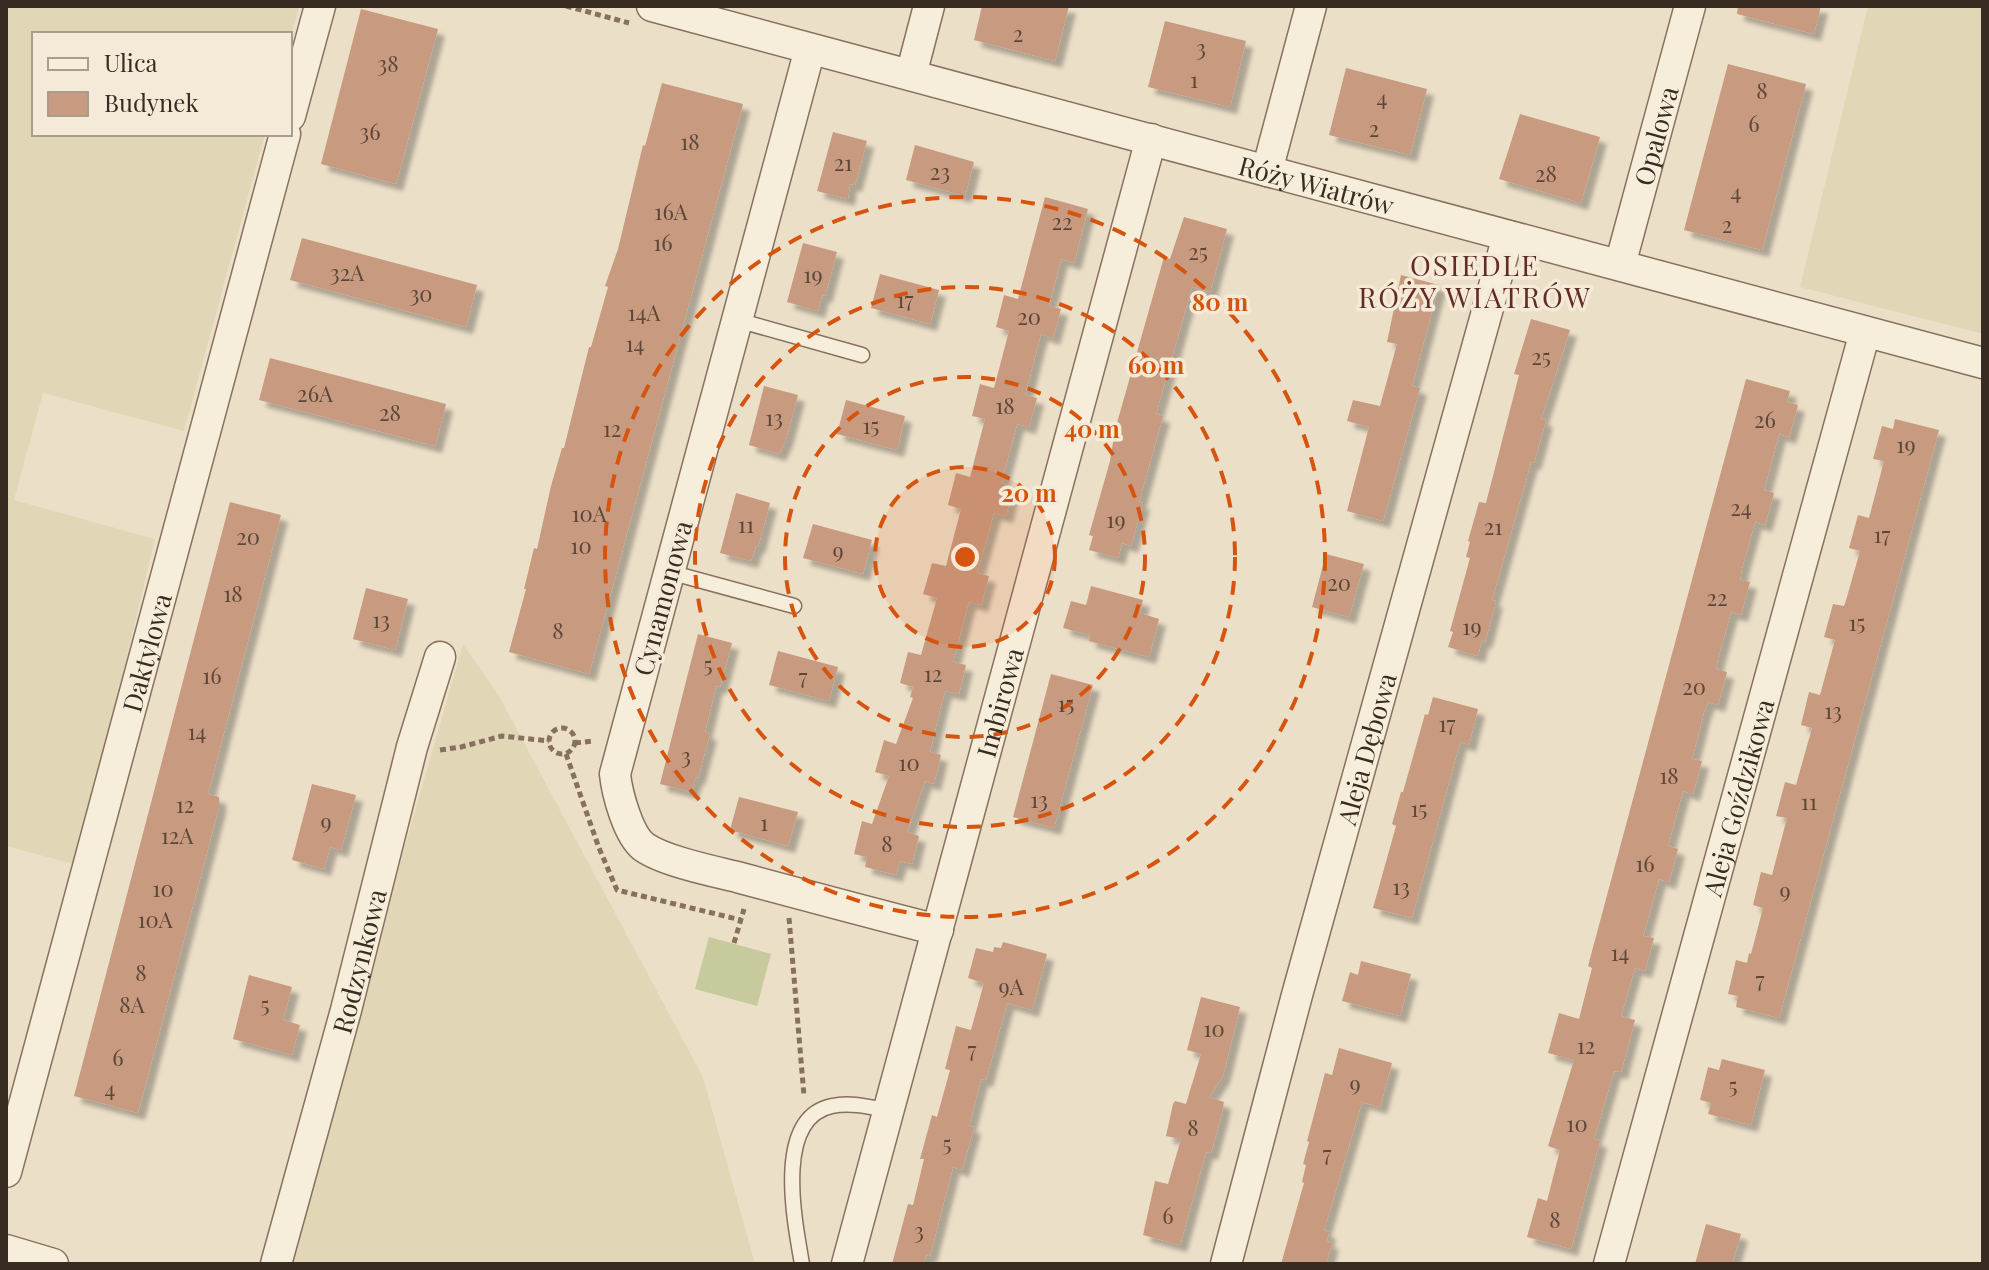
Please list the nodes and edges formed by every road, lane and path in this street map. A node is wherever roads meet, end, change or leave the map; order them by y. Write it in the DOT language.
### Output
graph roads {
  1 [pos="320,6"];
  2 [pos="652,6"];
  3 [pos="929,6"];
  4 [pos="1311,6"];
  5 [pos="1690,6"];
  6 [pos="810,49"];
  7 [pos="911,75"];
  8 [pos="292,109"];
  9 [pos="284,136"];
  10 [pos="1151,139"];
  11 [pos="1267,171"];
  12 [pos="1508,236"];
  13 [pos="1620,265"];
  14 [pos="737,320"];
  15 [pos="1865,332"];
  16 [pos="862,355"];
  17 [pos="1983,363"];
  18 [pos="669,572"];
  19 [pos="794,606"];
  20 [pos="440,657"];
  21 [pos="549,741"];
  22 [pos="412,747"];
  23 [pos="786,890"];
  24 [pos="938,930"];
  25 [pos="889,1111"];
  26 [pos="806,1121"];
  27 [pos="6,1172"];
  28 [pos="6,1250"];
  29 [pos="53,1264"];
  30 [pos="276,1264"];
  31 [pos="802,1264"];
  32 [pos="847,1264"];
  33 [pos="1226,1264"];
  34 [pos="1609,1264"];
  1 -- 8 [label="street"];
  2 -- 6 [label="street, Róży Wiatrów"];
  3 -- 7 [label="street"];
  4 -- 11 [label="street"];
  5 -- 13 [label="street, Opalowa"];
  6 -- 7 [label="street, Róży Wiatrów"];
  6 -- 14 [label="street, Cynamonowa"];
  7 -- 10 [label="street, Róży Wiatrów"];
  9 -- 27 [label="street, Daktylowa"];
  10 -- 11 [label="street, Róży Wiatrów"];
  10 -- 24 [label="street, Imbirowa"];
  11 -- 12 [label="street, Róży Wiatrów"];
  12 -- 13 [label="street, Róży Wiatrów"];
  12 -- 33 [label="street, Aleja Dębowa"];
  13 -- 15 [label="street, Róży Wiatrów"];
  14 -- 16 [label="lane"];
  14 -- 18 [label="street, Cynamonowa"];
  15 -- 17 [label="street, Róży Wiatrów"];
  15 -- 34 [label="street, Aleja Goździkowa"];
  18 -- 19 [label="lane"];
  18 -- 23 [label="street, Cynamonowa"];
  20 -- 22 [label="street, Rodzynkowa"];
  21 -- 21 [label="path"];
  21 -- 22 [label="path"];
  22 -- 30 [label="street, Rodzynkowa"];
  23 -- 24 [label="street, Cynamonowa"];
  23 -- 26 [label="path"];
  24 -- 25 [label="street, Imbirowa"];
  25 -- 26 [label="lane"];
  25 -- 32 [label="street, Imbirowa"];
  26 -- 31 [label="lane"];
  28 -- 29 [label="street"];
}
